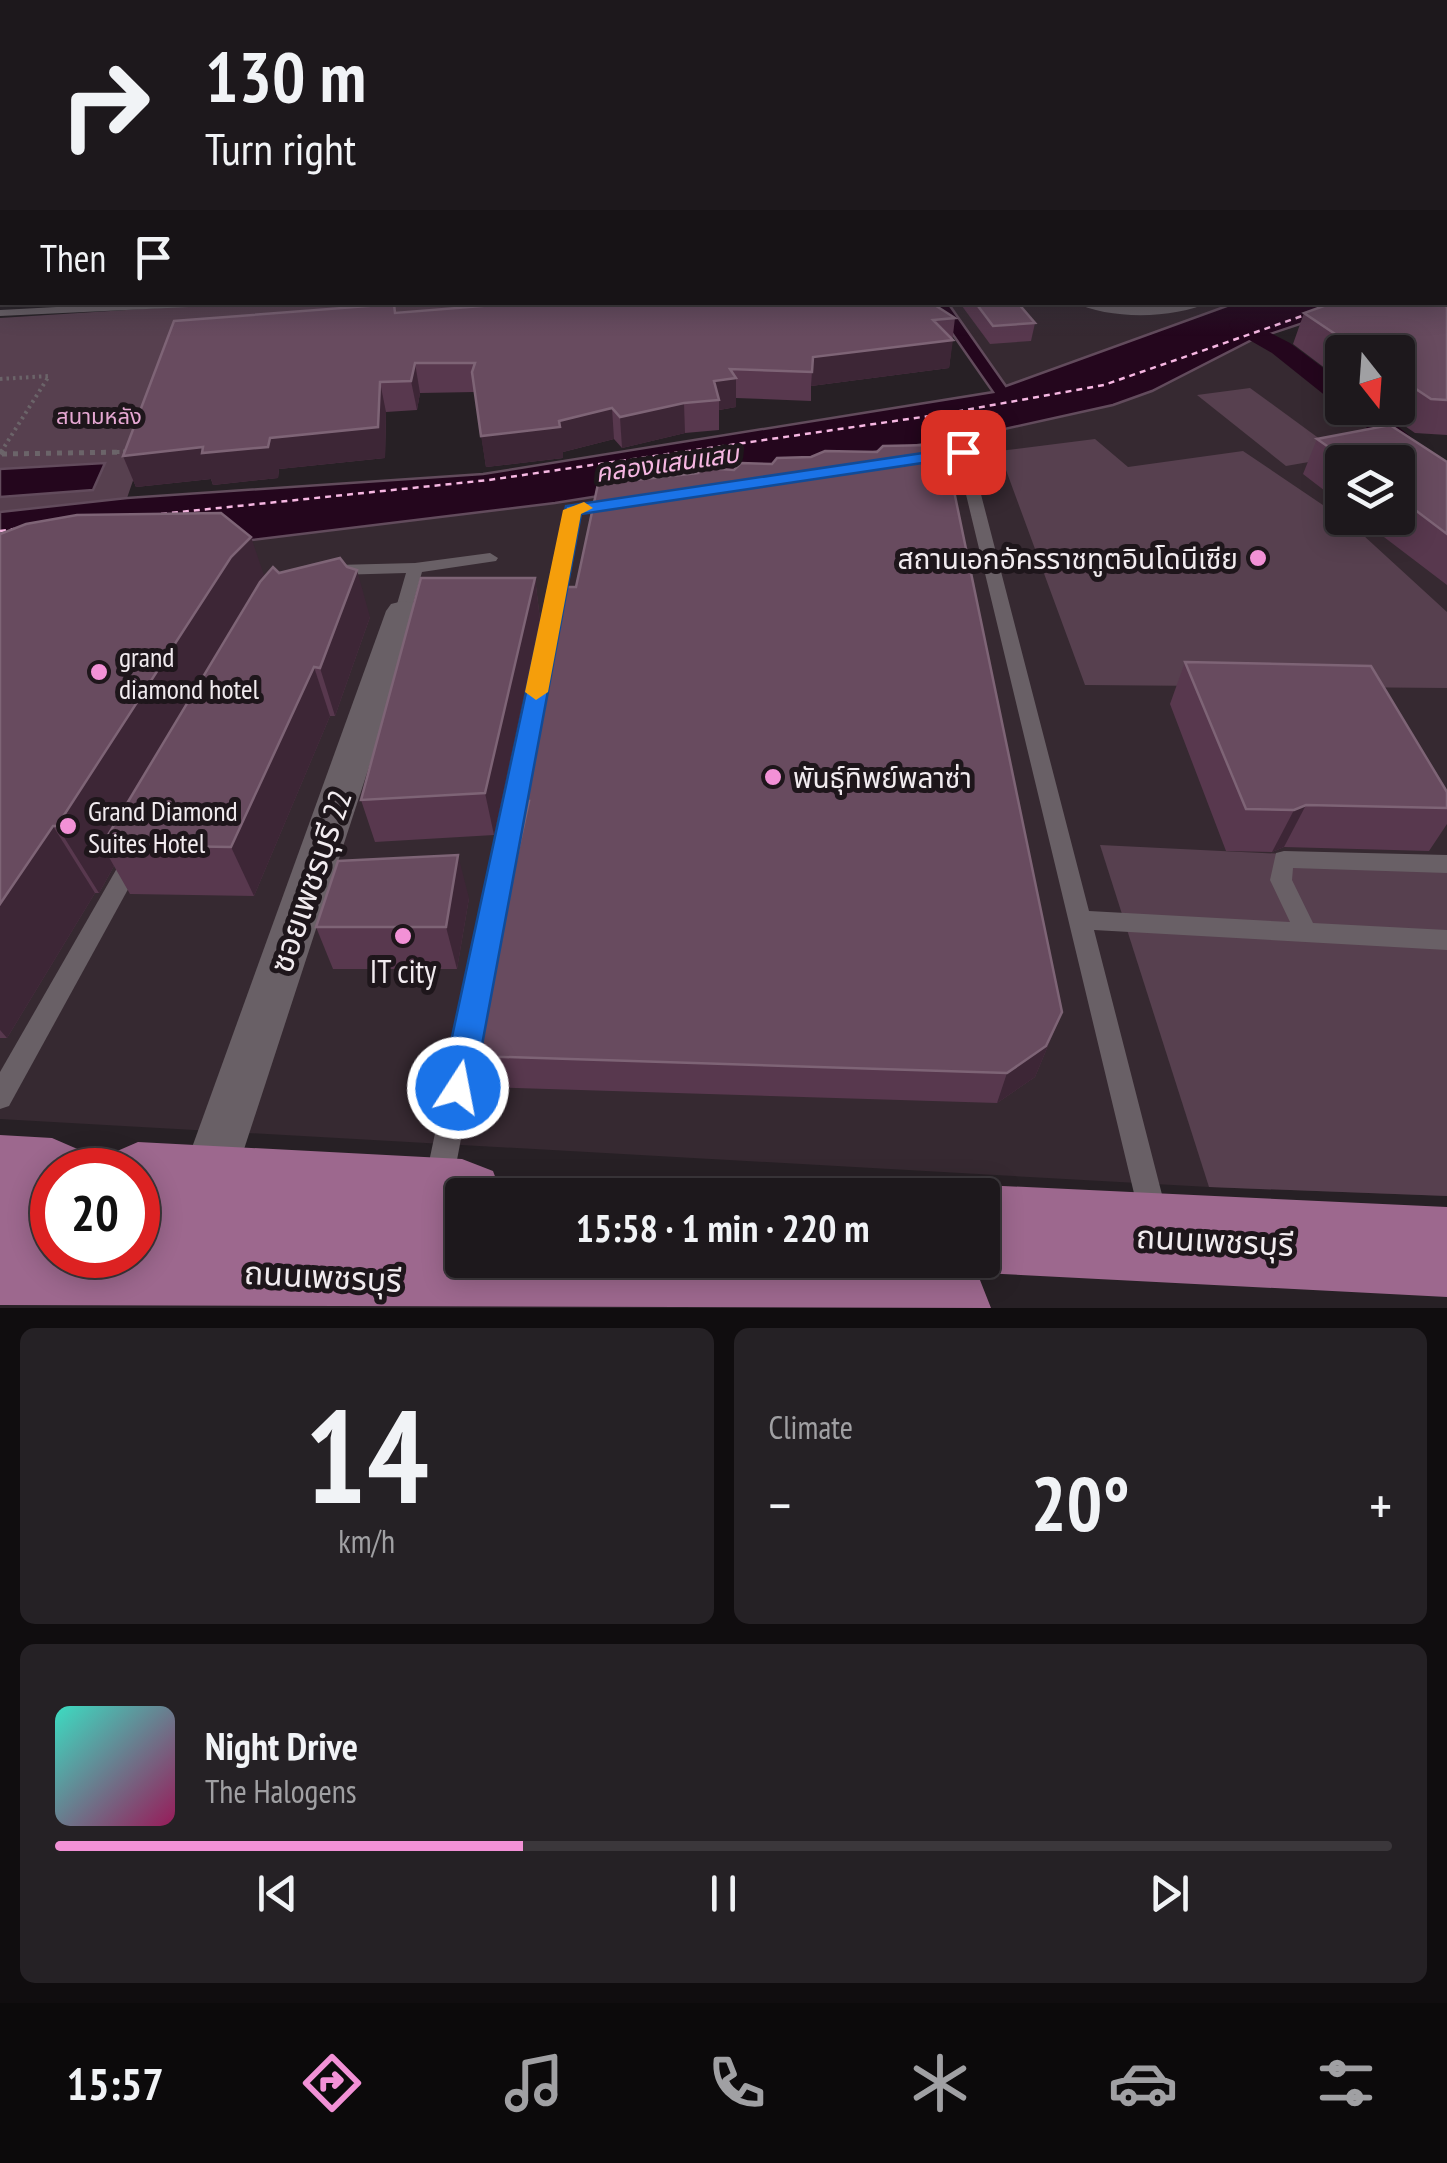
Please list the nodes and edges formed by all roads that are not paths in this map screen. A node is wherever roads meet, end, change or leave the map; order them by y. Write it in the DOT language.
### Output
graph roads {
  1 [pos="146,305"];
  2 [pos="1087,305"];
  3 [pos="1187,305"];
  4 [pos="0,313"];
  5 [pos="885,464"];
  6 [pos="631,501"];
  7 [pos="490,558"];
  8 [pos="415,568"];
  9 [pos="336,570"];
  10 [pos="403,611"];
  11 [pos="142,844"];
  12 [pos="1447,864"];
  13 [pos="1080,920"];
  14 [pos="1307,933"];
  15 [pos="1447,940"];
  16 [pos="0,1097"];
  17 [pos="186,1175"];
  18 [pos="0,1178"];
  19 [pos="452,1178"];
  20 [pos="30,1180"];
  21 [pos="445,1201"];
  22 [pos="1000,1229"];
  23 [pos="1159,1238"];
  24 [pos="1447,1252"];
  25 [pos="0,1260"];
  26 [pos="739,1303"];
  27 [pos="945,1308"];
  1 -- 4 [label="lane"];
  2 -- 3 [label="lane"];
  5 -- 13 [label="lane"];
  6 -- 19 [label="lane"];
  7 -- 8 [label="lane"];
  8 -- 9 [label="lane"];
  8 -- 10 [label="lane"];
  10 -- 17 [label="street, ซอยเพชรบุรี 22"];
  11 -- 16 [label="lane"];
  12 -- 14 [label="lane"];
  13 -- 14 [label="lane"];
  13 -- 23 [label="lane"];
  14 -- 15 [label="lane"];
  17 -- 21 [label="main road"];
  18 -- 20 [label="main road"];
  22 -- 23 [label="main road, ถนนเพชรบุรี"];
  23 -- 24 [label="main road, ถนนเพชรบุรี"];
  25 -- 26 [label="main road, ถนนเพชรบุรี"];
  26 -- 27 [label="main road, ถนนเพชรบุรี"];
}
